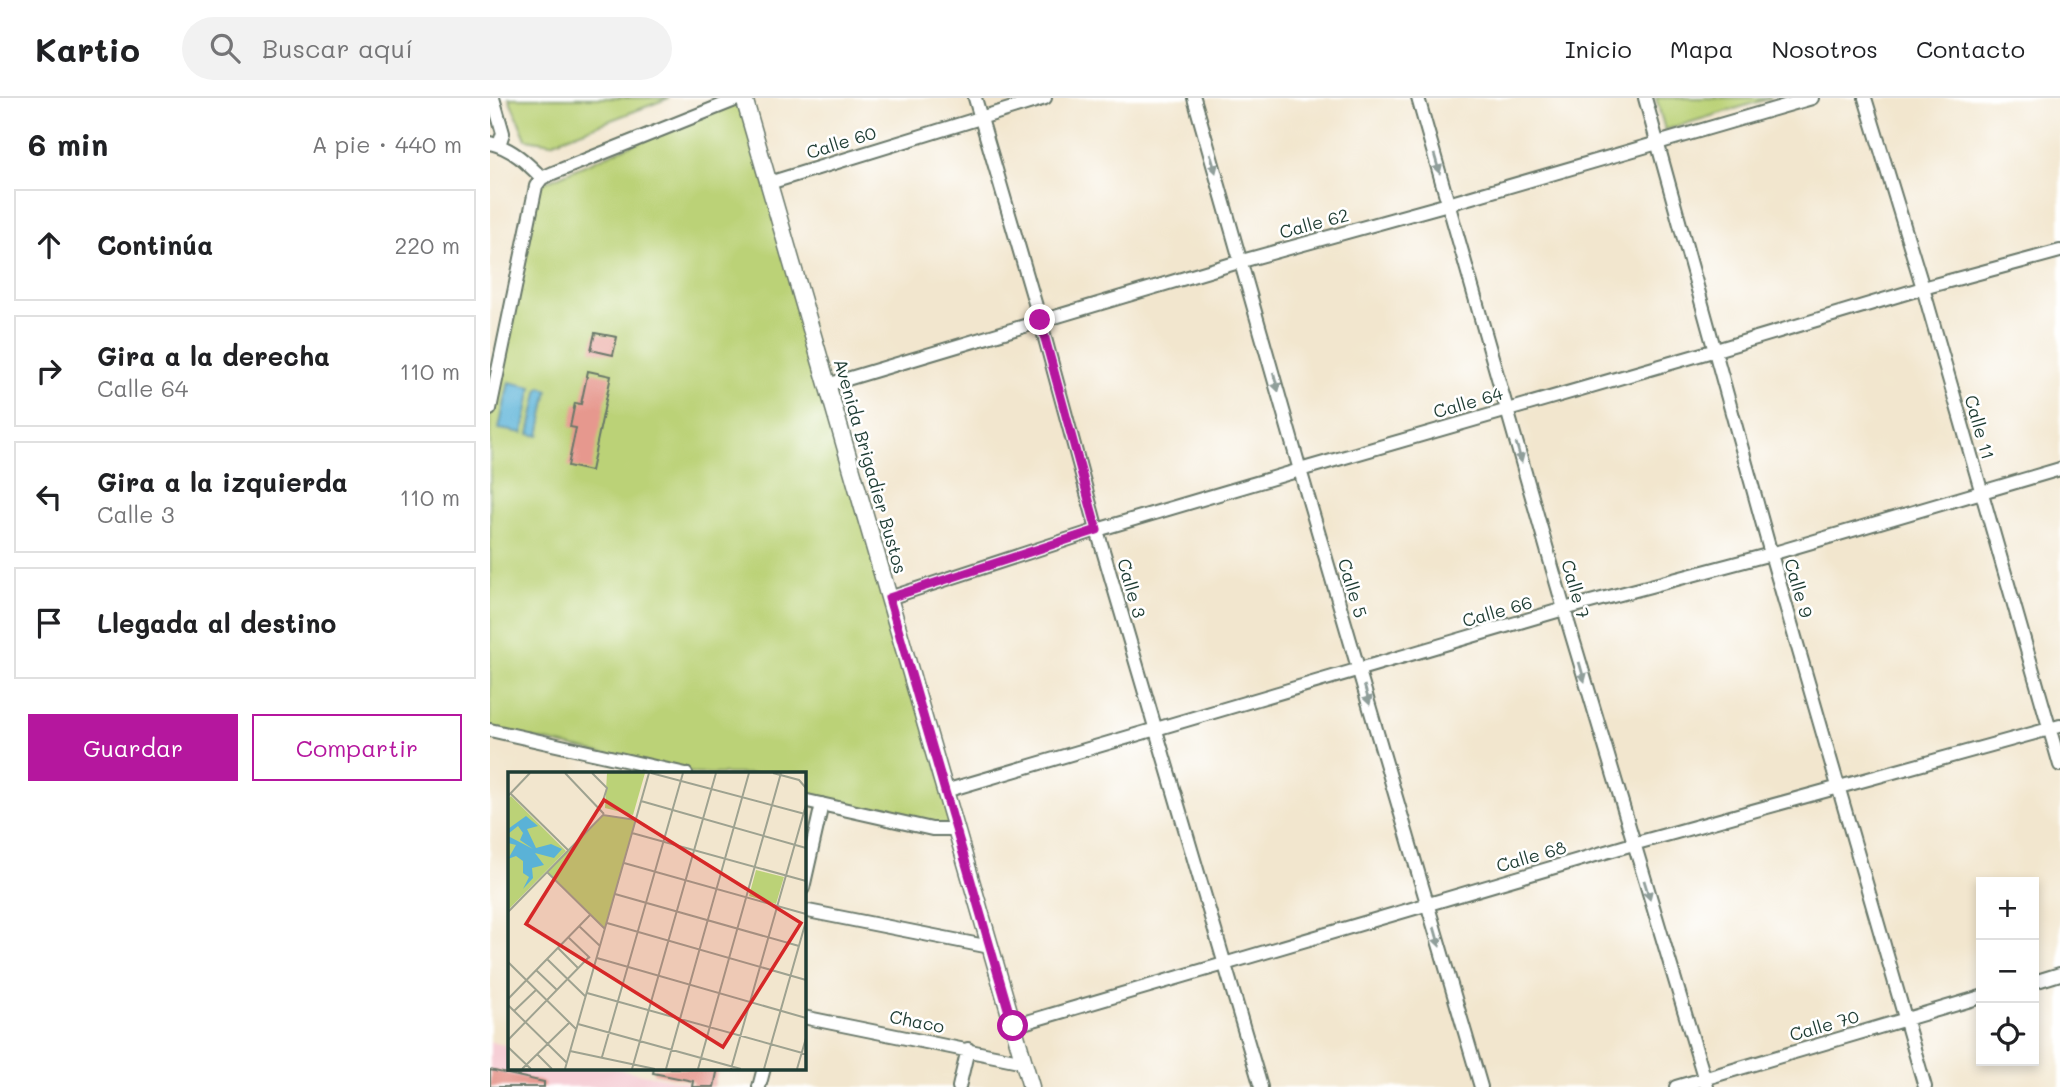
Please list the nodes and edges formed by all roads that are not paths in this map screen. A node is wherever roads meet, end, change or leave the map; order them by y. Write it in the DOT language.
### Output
graph roads {
  1 [pos="493,98"];
  2 [pos="742,98"];
  3 [pos="975,98"];
  4 [pos="1045,98"];
  5 [pos="1194,98"];
  6 [pos="1418,98"];
  7 [pos="1645,98"];
  8 [pos="1812,98"];
  9 [pos="1865,98"];
  10 [pos="981,117"];
  11 [pos="1658,141"];
  12 [pos="495,144"];
  13 [pos="542,178"];
  14 [pos="769,183"];
  15 [pos="1448,204"];
  16 [pos="2060,251"];
  17 [pos="1242,261"];
  18 [pos="1923,288"];
  19 [pos="1040,320"];
  20 [pos="1716,350"];
  21 [pos="827,386"];
  22 [pos="490,409"];
  23 [pos="1506,409"];
  24 [pos="2060,469"];
  25 [pos="1300,470"];
  26 [pos="1981,492"];
  27 [pos="1097,530"];
  28 [pos="1771,554"];
  29 [pos="889,598"];
  30 [pos="1564,609"];
  31 [pos="1360,670"];
  32 [pos="2055,727"];
  33 [pos="490,730"];
  34 [pos="1155,730"];
  35 [pos="2060,765"];
  36 [pos="677,772"];
  37 [pos="1838,787"];
  38 [pos="945,791"];
  39 [pos="805,800"];
  40 [pos="822,804"];
  41 [pos="956,829"];
  42 [pos="1633,844"];
  43 [pos="805,879"];
  44 [pos="1427,904"];
  45 [pos="805,910"];
  46 [pos="990,947"];
  47 [pos="1224,965"];
  48 [pos="2060,974"];
  49 [pos="2039,980"];
  50 [pos="1976,998"];
  51 [pos="805,1017"];
  52 [pos="1906,1019"];
  53 [pos="1013,1026"];
  54 [pos="968,1049"];
  55 [pos="1024,1062"];
  56 [pos="763,1070"];
  57 [pos="1705,1083"];
  58 [pos="759,1087"];
  59 [pos="959,1087"];
  60 [pos="1031,1087"];
  61 [pos="1261,1087"];
  62 [pos="1481,1087"];
  63 [pos="1676,1087"];
  64 [pos="1925,1087"];
  1 -- 12 [label="street"];
  2 -- 13 [label="street"];
  2 -- 14 [label="street, Avenida Brigadier Bustos"];
  3 -- 10 [label="street, Calle 3"];
  4 -- 10 [label="street, Calle 60"];
  5 -- 17 [label="street, Calle 5, one-way"];
  6 -- 15 [label="street, Calle 7, one-way"];
  7 -- 11 [label="street, Calle 9"];
  8 -- 11 [label="street, Calle 62"];
  9 -- 18 [label="street, Calle 11"];
  10 -- 14 [label="street, Calle 60"];
  10 -- 19 [label="street, Calle 3"];
  11 -- 15 [label="street, Calle 62"];
  11 -- 20 [label="street, Calle 9"];
  12 -- 13 [label="street"];
  13 -- 22 [label="street"];
  14 -- 21 [label="street, Avenida Brigadier Bustos"];
  15 -- 17 [label="street, Calle 62"];
  15 -- 23 [label="street, Calle 7"];
  16 -- 18 [label="street, Calle 64"];
  17 -- 19 [label="street, Calle 62"];
  17 -- 25 [label="street, Calle 5, one-way"];
  18 -- 20 [label="street, Calle 64"];
  18 -- 26 [label="street, Calle 11"];
  19 -- 21 [label="street, Calle 62"];
  19 -- 27 [label="street, Calle 3"];
  20 -- 23 [label="street, Calle 64"];
  20 -- 28 [label="street, Calle 9"];
  21 -- 29 [label="street, Avenida Brigadier Bustos"];
  23 -- 25 [label="street, Calle 64"];
  23 -- 30 [label="street, Calle 7, one-way"];
  24 -- 26 [label="street, Calle 66"];
  25 -- 27 [label="street, Calle 64"];
  25 -- 31 [label="street, Calle 5"];
  26 -- 28 [label="street, Calle 66"];
  26 -- 32 [label="street, Calle 11"];
  27 -- 29 [label="street, Calle 64"];
  27 -- 34 [label="street, Calle 3"];
  28 -- 30 [label="street, Calle 66"];
  28 -- 37 [label="street, Calle 9"];
  29 -- 38 [label="street, Avenida Brigadier Bustos"];
  30 -- 31 [label="street, Calle 66"];
  30 -- 42 [label="street, Calle 7, one-way"];
  31 -- 34 [label="street, Calle 66"];
  31 -- 44 [label="street, Calle 5, one-way"];
  32 -- 35 [label="street, Calle 11"];
  32 -- 37 [label="street, Calle 68"];
  33 -- 36 [label="street"];
  34 -- 38 [label="street, Calle 66"];
  34 -- 47 [label="street, Calle 3"];
  37 -- 42 [label="street, Calle 68"];
  37 -- 52 [label="street, Calle 9"];
  38 -- 41 [label="street, Avenida Brigadier Bustos"];
  39 -- 40 [label="street"];
  40 -- 41 [label="street"];
  40 -- 43 [label="street"];
  41 -- 46 [label="street, Avenida Brigadier Bustos"];
  42 -- 44 [label="street, Calle 68"];
  42 -- 57 [label="street, Calle 7, one-way"];
  44 -- 47 [label="street, Calle 68"];
  44 -- 62 [label="street, Calle 5, one-way"];
  45 -- 46 [label="street"];
  46 -- 53 [label="street, Avenida Brigadier Bustos"];
  47 -- 53 [label="street, Calle 68"];
  47 -- 61 [label="street, Calle 3"];
  48 -- 49 [label="street"];
  50 -- 52 [label="street, Calle 70"];
  51 -- 54 [label="street, Chaco"];
  52 -- 57 [label="street, Calle 70"];
  52 -- 64 [label="street, Calle 9"];
  53 -- 55 [label="street, Avenida Brigadier Bustos"];
  54 -- 55 [label="street, Chaco"];
  54 -- 59 [label="street"];
  55 -- 60 [label="street, Avenida Brigadier Bustos"];
  56 -- 58 [label="street"];
  57 -- 63 [label="street, Calle 70"];
}
